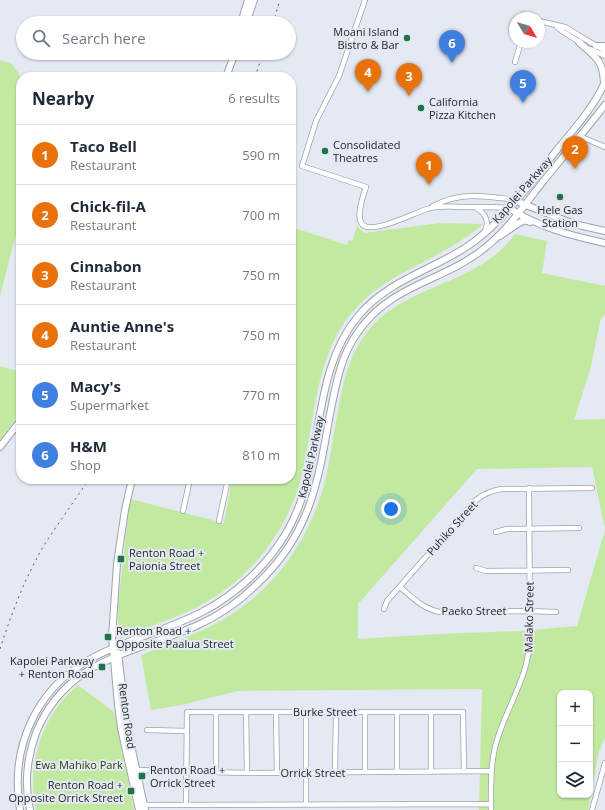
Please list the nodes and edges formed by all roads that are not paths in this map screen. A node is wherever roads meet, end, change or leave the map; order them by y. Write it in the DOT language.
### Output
graph roads {
  1 [pos="248,0"];
  2 [pos="254,0"];
  3 [pos="365,0"];
  4 [pos="243,16"];
  5 [pos="248,16"];
  6 [pos="545,22"];
  7 [pos="556,26"];
  8 [pos="579,42"];
  9 [pos="596,46"];
  10 [pos="605,46"];
  11 [pos="519,48"];
  12 [pos="605,51"];
  13 [pos="605,56"];
  14 [pos="229,60"];
  15 [pos="232,60"];
  16 [pos="515,62"];
  17 [pos="225,72"];
  18 [pos="228,72"];
  19 [pos="604,83"];
  20 [pos="605,105"];
  21 [pos="579,136"];
  22 [pos="605,147"];
  23 [pos="517,200"];
  24 [pos="524,205"];
  25 [pos="473,206"];
  26 [pos="509,208"];
  27 [pos="427,209"];
  28 [pos="518,214"];
  29 [pos="537,222"];
  30 [pos="605,231"];
  31 [pos="485,232"];
  32 [pos="497,237"];
  33 [pos="605,243"];
  34 [pos="16,426"];
  35 [pos="0,447"];
  36 [pos="131,484"];
  37 [pos="189,484"];
  38 [pos="227,484"];
  39 [pos="528,488"];
  40 [pos="592,488"];
  41 [pos="184,511"];
  42 [pos="219,521"];
  43 [pos="579,528"];
  44 [pos="529,529"];
  45 [pos="496,532"];
  46 [pos="476,568"];
  47 [pos="529,570"];
  48 [pos="568,570"];
  49 [pos="400,586"];
  50 [pos="384,609"];
  51 [pos="530,611"];
  52 [pos="556,612"];
  53 [pos="115,647"];
  54 [pos="116,656"];
  55 [pos="118,673"];
  56 [pos="124,698"];
  57 [pos="118,699"];
  58 [pos="216,712"];
  59 [pos="246,712"];
  60 [pos="276,712"];
  61 [pos="306,712"];
  62 [pos="336,712"];
  63 [pos="365,712"];
  64 [pos="397,712"];
  65 [pos="431,712"];
  66 [pos="147,730"];
  67 [pos="187,731"];
  68 [pos="605,763"];
  69 [pos="136,770"];
  70 [pos="464,771"];
  71 [pos="491,771"];
  72 [pos="186,772"];
  73 [pos="216,772"];
  74 [pos="335,772"];
  75 [pos="365,772"];
  76 [pos="397,772"];
  77 [pos="431,772"];
  78 [pos="247,773"];
  79 [pos="277,773"];
  80 [pos="305,773"];
  81 [pos="186,804"];
  82 [pos="217,804"];
  83 [pos="254,804"];
  84 [pos="306,805"];
  85 [pos="293,807"];
  86 [pos="332,807"];
  87 [pos="491,807"];
  88 [pos="144,808"];
  89 [pos="368,808"];
  90 [pos="406,808"];
  91 [pos="444,808"];
  92 [pos="20,810"];
  93 [pos="30,810"];
  94 [pos="139,810"];
  95 [pos="217,810"];
  96 [pos="254,810"];
  97 [pos="592,810"];
  1 -- 4 [label="main road"];
  2 -- 5 [label="main road"];
  3 -- 27 [label="street"];
  6 -- 7 [label="street"];
  7 -- 8 [label="street"];
  7 -- 9 [label="street"];
  8 -- 13 [label="street"];
  8 -- 19 [label="main road"];
  9 -- 10 [label="main road"];
  9 -- 12 [label="street"];
  11 -- 16 [label="street"];
  14 -- 17 [label="main road"];
  15 -- 18 [label="main road"];
  19 -- 23 [label="main road, Kapolei Parkway"];
  20 -- 21 [label="main road, Kapolei Parkway"];
  21 -- 22 [label="street"];
  21 -- 24 [label="main road, Kapolei Parkway"];
  23 -- 24 [label="main road"];
  23 -- 26 [label="main road, Kapolei Parkway"];
  23 -- 27 [label="street"];
  24 -- 28 [label="main road, Kapolei Parkway"];
  24 -- 30 [label="main road"];
  25 -- 26 [label="street"];
  25 -- 27 [label="street"];
  25 -- 31 [label="street"];
  26 -- 28 [label="main road"];
  26 -- 31 [label="main road, Kapolei Parkway"];
  28 -- 29 [label="main road"];
  28 -- 32 [label="main road, Kapolei Parkway"];
  29 -- 32 [label="main road"];
  29 -- 33 [label="main road"];
  31 -- 53 [label="main road, Kapolei Parkway"];
  32 -- 54 [label="main road, Kapolei Parkway"];
  34 -- 35 [label="main road"];
  36 -- 53 [label="main road, Renton Road"];
  37 -- 41 [label="street"];
  38 -- 42 [label="street"];
  39 -- 40 [label="street, Puhiko Street"];
  39 -- 44 [label="street, Malako Street"];
  39 -- 49 [label="street, Puhiko Street"];
  43 -- 44 [label="street"];
  44 -- 45 [label="street"];
  44 -- 47 [label="street, Malako Street"];
  46 -- 47 [label="street"];
  47 -- 48 [label="street"];
  47 -- 51 [label="street, Malako Street"];
  49 -- 50 [label="street, Puhiko Street"];
  49 -- 51 [label="street, Paeko Street"];
  51 -- 52 [label="street, Paeko Street"];
  51 -- 71 [label="street, Malako Street"];
  53 -- 54 [label="main road, Renton Road"];
  53 -- 92 [label="main road, Kapolei Parkway"];
  54 -- 55 [label="main road, Renton Road"];
  54 -- 93 [label="main road, Kapolei Parkway"];
  55 -- 56 [label="main road, Renton Road"];
  55 -- 57 [label="main road, Renton Road"];
  56 -- 57 [label="main road"];
  56 -- 69 [label="main road, Renton Road"];
  57 -- 94 [label="main road, Renton Road"];
  58 -- 59 [label="street, Burke Street"];
  58 -- 67 [label="street, Burke Street"];
  58 -- 73 [label="street"];
  59 -- 60 [label="street, Burke Street"];
  59 -- 78 [label="street"];
  60 -- 61 [label="street, Burke Street"];
  60 -- 79 [label="street"];
  61 -- 62 [label="street, Burke Street"];
  61 -- 80 [label="street"];
  62 -- 63 [label="street, Burke Street"];
  62 -- 74 [label="street"];
  63 -- 64 [label="street, Burke Street"];
  63 -- 75 [label="street"];
  64 -- 65 [label="street, Burke Street"];
  64 -- 76 [label="street"];
  65 -- 70 [label="street, Burke Street"];
  65 -- 77 [label="street"];
  66 -- 67 [label="street"];
  67 -- 72 [label="street"];
  68 -- 97 [label="street"];
  69 -- 72 [label="street, Orrick Street"];
  69 -- 88 [label="main road, Renton Road"];
  70 -- 71 [label="street, Orrick Street"];
  70 -- 77 [label="street, Orrick Street"];
  71 -- 87 [label="street, Malako Street"];
  72 -- 73 [label="street, Orrick Street"];
  72 -- 81 [label="street"];
  73 -- 78 [label="street, Orrick Street"];
  74 -- 75 [label="street, Orrick Street"];
  74 -- 80 [label="street, Orrick Street"];
  75 -- 76 [label="street, Orrick Street"];
  76 -- 77 [label="street, Orrick Street"];
  78 -- 79 [label="street, Orrick Street"];
  79 -- 80 [label="street, Orrick Street"];
  80 -- 84 [label="street"];
  81 -- 82 [label="street"];
  81 -- 88 [label="street"];
  82 -- 83 [label="street"];
  82 -- 95 [label="street"];
  83 -- 85 [label="street"];
  83 -- 96 [label="street"];
  84 -- 85 [label="street"];
  84 -- 86 [label="street"];
  86 -- 89 [label="street"];
  87 -- 91 [label="street"];
  89 -- 90 [label="street"];
  90 -- 91 [label="street"];
}
